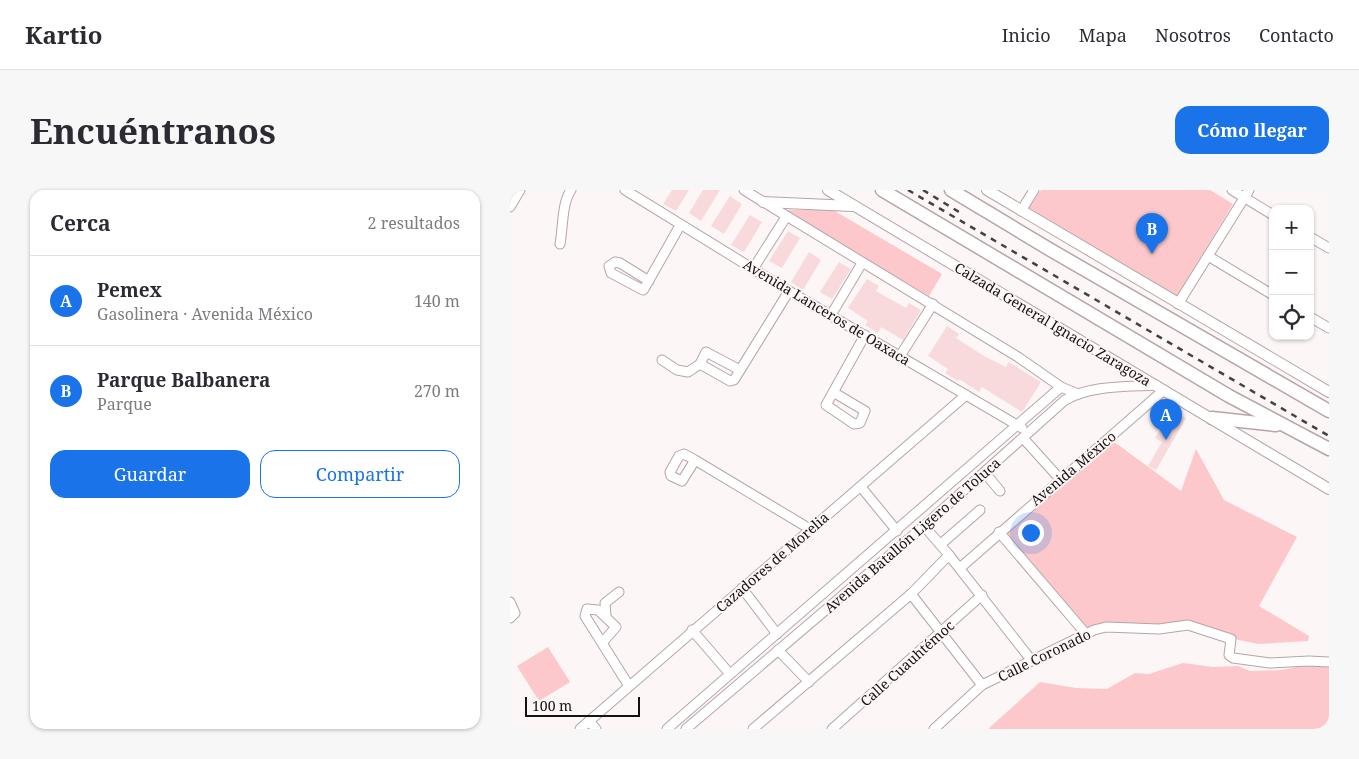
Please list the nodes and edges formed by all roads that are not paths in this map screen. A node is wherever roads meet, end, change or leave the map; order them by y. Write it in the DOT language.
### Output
graph roads {
  1 [pos="520,190"];
  2 [pos="571,190"];
  3 [pos="627,190"];
  4 [pos="744,190"];
  5 [pos="828,190"];
  6 [pos="882,190"];
  7 [pos="951,190"];
  8 [pos="987,190"];
  9 [pos="1034,190"];
  10 [pos="1232,190"];
  11 [pos="1247,194"];
  12 [pos="763,202"];
  13 [pos="854,206"];
  14 [pos="510,207"];
  15 [pos="1021,211"];
  16 [pos="1269,212"];
  17 [pos="786,217"];
  18 [pos="681,225"];
  19 [pos="1314,239"];
  20 [pos="560,244"];
  21 [pos="1329,248"];
  22 [pos="1208,256"];
  23 [pos="862,263"];
  24 [pos="754,269"];
  25 [pos="649,281"];
  26 [pos="788,290"];
  27 [pos="1269,293"];
  28 [pos="932,304"];
  29 [pos="1178,304"];
  30 [pos="831,315"];
  31 [pos="1314,319"];
  32 [pos="1329,328"];
  33 [pos="864,336"];
  34 [pos="900,356"];
  35 [pos="662,360"];
  36 [pos="700,364"];
  37 [pos="740,370"];
  38 [pos="1061,387"];
  39 [pos="1160,387"];
  40 [pos="833,392"];
  41 [pos="1329,392"];
  42 [pos="1078,394"];
  43 [pos="966,395"];
  44 [pos="1329,411"];
  45 [pos="1212,418"];
  46 [pos="1018,426"];
  47 [pos="1295,431"];
  48 [pos="1027,435"];
  49 [pos="1329,449"];
  50 [pos="695,460"];
  51 [pos="985,473"];
  52 [pos="1060,479"];
  53 [pos="861,487"];
  54 [pos="1329,489"];
  55 [pos="1000,491"];
  56 [pos="980,510"];
  57 [pos="924,526"];
  58 [pos="810,529"];
  59 [pos="897,531"];
  60 [pos="999,532"];
  61 [pos="941,544"];
  62 [pos="949,555"];
  63 [pos="960,568"];
  64 [pos="742,588"];
  65 [pos="619,592"];
  66 [pos="911,594"];
  67 [pos="982,595"];
  68 [pos="510,602"];
  69 [pos="606,616"];
  70 [pos="510,618"];
  71 [pos="692,630"];
  72 [pos="777,634"];
  73 [pos="940,634"];
  74 [pos="1086,634"];
  75 [pos="602,643"];
  76 [pos="778,650"];
  77 [pos="1032,661"];
  78 [pos="1329,662"];
  79 [pos="730,674"];
  80 [pos="809,682"];
  81 [pos="629,686"];
  82 [pos="982,686"];
  83 [pos="589,721"];
  84 [pos="689,728"];
  85 [pos="580,729"];
  86 [pos="596,729"];
  87 [pos="667,729"];
  88 [pos="753,729"];
  89 [pos="832,729"];
  90 [pos="934,729"];
  1 -- 14 [label="street"];
  2 -- 20 [label="street"];
  3 -- 18 [label="street, Avenida Lanceros de Oaxaca"];
  4 -- 12 [label="street"];
  5 -- 13 [label="main road, Calzada General Ignacio Zaragoza"];
  6 -- 47 [label="highway, Calzada General Ignacio Zaragoza"];
  7 -- 44 [label="highway"];
  8 -- 15 [label="main road"];
  9 -- 15 [label="street"];
  10 -- 11 [label="street"];
  11 -- 16 [label="street"];
  11 -- 22 [label="street"];
  12 -- 13 [label="main road"];
  12 -- 17 [label="street"];
  13 -- 39 [label="main road, Calzada General Ignacio Zaragoza"];
  15 -- 29 [label="main road"];
  17 -- 23 [label="street"];
  17 -- 24 [label="street"];
  18 -- 24 [label="street, Avenida Lanceros de Oaxaca"];
  18 -- 25 [label="street"];
  19 -- 21 [label="street"];
  22 -- 27 [label="street"];
  22 -- 29 [label="street"];
  23 -- 28 [label="street"];
  23 -- 30 [label="street"];
  24 -- 26 [label="street, Avenida Lanceros de Oaxaca"];
  26 -- 30 [label="street, Avenida Lanceros de Oaxaca"];
  26 -- 37 [label="street"];
  28 -- 34 [label="street"];
  28 -- 38 [label="street"];
  29 -- 41 [label="main road"];
  30 -- 33 [label="street, Avenida Lanceros de Oaxaca"];
  31 -- 32 [label="street"];
  33 -- 34 [label="street, Avenida Lanceros de Oaxaca"];
  33 -- 40 [label="street"];
  34 -- 43 [label="street, Avenida Lanceros de Oaxaca"];
  35 -- 36 [label="street"];
  36 -- 37 [label="street"];
  36 -- 37 [label="street"];
  38 -- 42 [label="street"];
  38 -- 46 [label="street, Avenida Batallón Ligero de Toluca"];
  39 -- 42 [label="street, Avenida Batallón Ligero de Toluca"];
  39 -- 45 [label="main road, Calzada General Ignacio Zaragoza"];
  39 -- 52 [label="street, Avenida México"];
  42 -- 48 [label="street, Avenida Batallón Ligero de Toluca"];
  43 -- 46 [label="street, Avenida Lanceros de Oaxaca"];
  43 -- 53 [label="street, Cazadores de Morelia"];
  45 -- 47 [label="highway"];
  45 -- 54 [label="main road, Calzada General Ignacio Zaragoza"];
  46 -- 48 [label="street, Avenida Lanceros de Oaxaca"];
  46 -- 59 [label="street, Avenida Batallón Ligero de Toluca"];
  47 -- 49 [label="highway, Calzada General Ignacio Zaragoza"];
  48 -- 51 [label="street, Avenida Batallón Ligero de Toluca"];
  48 -- 52 [label="street"];
  50 -- 58 [label="street"];
  51 -- 55 [label="street"];
  51 -- 57 [label="street, Avenida Batallón Ligero de Toluca"];
  52 -- 60 [label="street, Avenida México"];
  53 -- 58 [label="street, Cazadores de Morelia"];
  53 -- 59 [label="street"];
  56 -- 61 [label="street"];
  57 -- 61 [label="street"];
  57 -- 76 [label="street, Avenida Batallón Ligero de Toluca"];
  58 -- 64 [label="street, Cazadores de Morelia"];
  59 -- 72 [label="street, Avenida Batallón Ligero de Toluca"];
  60 -- 63 [label="street, Avenida México"];
  60 -- 74 [label="street"];
  61 -- 62 [label="street"];
  62 -- 63 [label="street"];
  62 -- 66 [label="street"];
  63 -- 67 [label="street"];
  64 -- 71 [label="street, Cazadores de Morelia"];
  64 -- 72 [label="street"];
  65 -- 69 [label="street"];
  66 -- 73 [label="street"];
  66 -- 80 [label="street"];
  67 -- 73 [label="street, Calle Cuauhtémoc"];
  67 -- 77 [label="street"];
  68 -- 70 [label="street"];
  69 -- 75 [label="street"];
  69 -- 75 [label="street"];
  71 -- 79 [label="street"];
  71 -- 81 [label="street, Cazadores de Morelia"];
  72 -- 79 [label="street, Avenida Batallón Ligero de Toluca"];
  73 -- 82 [label="street"];
  73 -- 89 [label="street, Calle Cuauhtémoc"];
  74 -- 77 [label="street, Calle Coronado"];
  74 -- 78 [label="street, Calle Coronado"];
  75 -- 81 [label="street"];
  76 -- 80 [label="street"];
  76 -- 84 [label="street, Avenida Batallón Ligero de Toluca"];
  77 -- 82 [label="street, Calle Coronado"];
  79 -- 87 [label="street, Avenida Batallón Ligero de Toluca"];
  80 -- 88 [label="street"];
  81 -- 83 [label="street, Cazadores de Morelia"];
  82 -- 90 [label="street, Calle Coronado"];
  83 -- 85 [label="street, Cazadores de Morelia"];
  83 -- 86 [label="street"];
}
